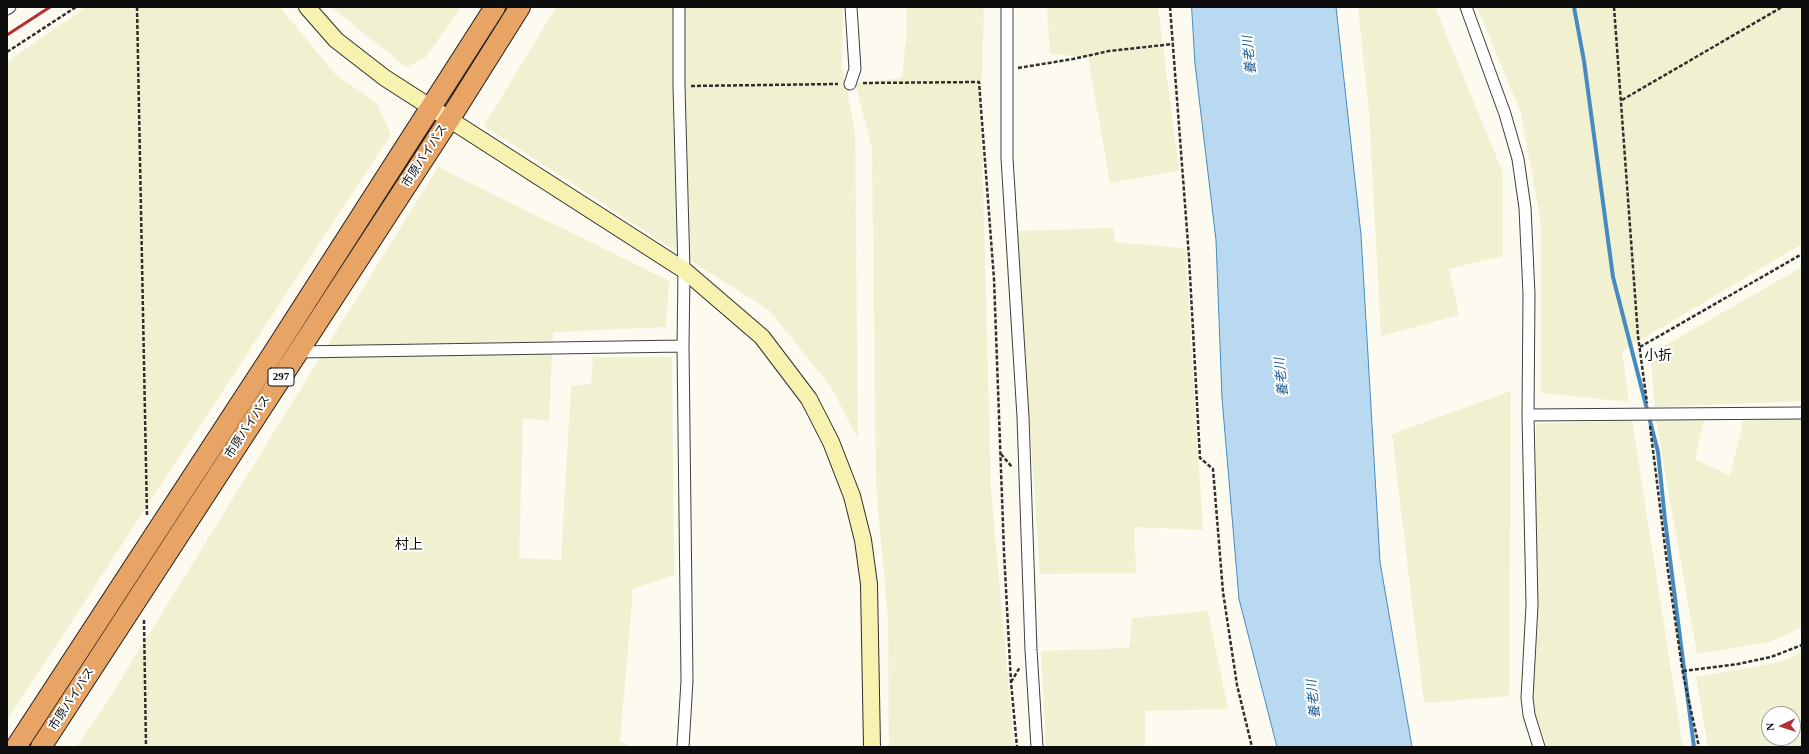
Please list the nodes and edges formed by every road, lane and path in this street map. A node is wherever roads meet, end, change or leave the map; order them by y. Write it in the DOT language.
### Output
graph roads {
  1 [pos="10,7"];
  2 [pos="76,7"];
  3 [pos="138,7"];
  4 [pos="495,7"];
  5 [pos="520,7"];
  6 [pos="679,7"];
  7 [pos="851,7"];
  8 [pos="1007,7"];
  9 [pos="1170,7"];
  10 [pos="1466,7"];
  11 [pos="1614,7"];
  12 [pos="1782,7"];
  13 [pos="7,9"];
  14 [pos="310,11"];
  15 [pos="1173,44"];
  16 [pos="7,52"];
  17 [pos="1006,69"];
  18 [pos="850,84"];
  19 [pos="679,86"];
  20 [pos="1622,100"];
  21 [pos="430,109"];
  22 [pos="448,120"];
  23 [pos="1802,254"];
  24 [pos="684,270"];
  25 [pos="683,346"];
  26 [pos="1640,347"];
  27 [pos="298,352"];
  28 [pos="1802,413"];
  29 [pos="1648,414"];
  30 [pos="1528,415"];
  31 [pos="156,534"];
  32 [pos="134,602"];
  33 [pos="1802,645"];
  34 [pos="1683,671"];
  35 [pos="16,747"];
  36 [pos="41,747"];
  37 [pos="146,747"];
  38 [pos="683,747"];
  39 [pos="872,747"];
  40 [pos="1017,747"];
  41 [pos="1037,747"];
  42 [pos="1252,747"];
  43 [pos="1539,747"];
  44 [pos="1700,747"];
  1 -- 13 [label="street"];
  2 -- 16 [label="path"];
  3 -- 31 [label="path"];
  4 -- 21 [label="highway, 市原バイパス / 297"];
  5 -- 22 [label="highway, 市原バイパス / 297"];
  6 -- 19 [label="street"];
  7 -- 18 [label="street"];
  8 -- 17 [label="street"];
  9 -- 15 [label="path"];
  10 -- 30 [label="street"];
  11 -- 20 [label="path"];
  12 -- 20 [label="path"];
  14 -- 21 [label="street"];
  15 -- 17 [label="path"];
  15 -- 42 [label="path"];
  17 -- 41 [label="street"];
  18 -- 19 [label="path"];
  18 -- 40 [label="path"];
  19 -- 24 [label="street"];
  20 -- 26 [label="path"];
  21 -- 22 [label="street"];
  21 -- 31 [label="highway, 市原バイパス / 297"];
  22 -- 24 [label="street"];
  22 -- 27 [label="highway, 市原バイパス / 297"];
  23 -- 26 [label="path"];
  24 -- 25 [label="street"];
  24 -- 39 [label="street"];
  25 -- 27 [label="street"];
  25 -- 38 [label="street"];
  26 -- 29 [label="path"];
  27 -- 32 [label="highway, 市原バイパス / 297"];
  28 -- 29 [label="street"];
  29 -- 30 [label="street"];
  29 -- 34 [label="path"];
  30 -- 43 [label="street"];
  31 -- 35 [label="highway, 市原バイパス / 297"];
  32 -- 36 [label="highway, 市原バイパス / 297"];
  32 -- 37 [label="path"];
  33 -- 34 [label="path"];
  34 -- 44 [label="path"];
}
